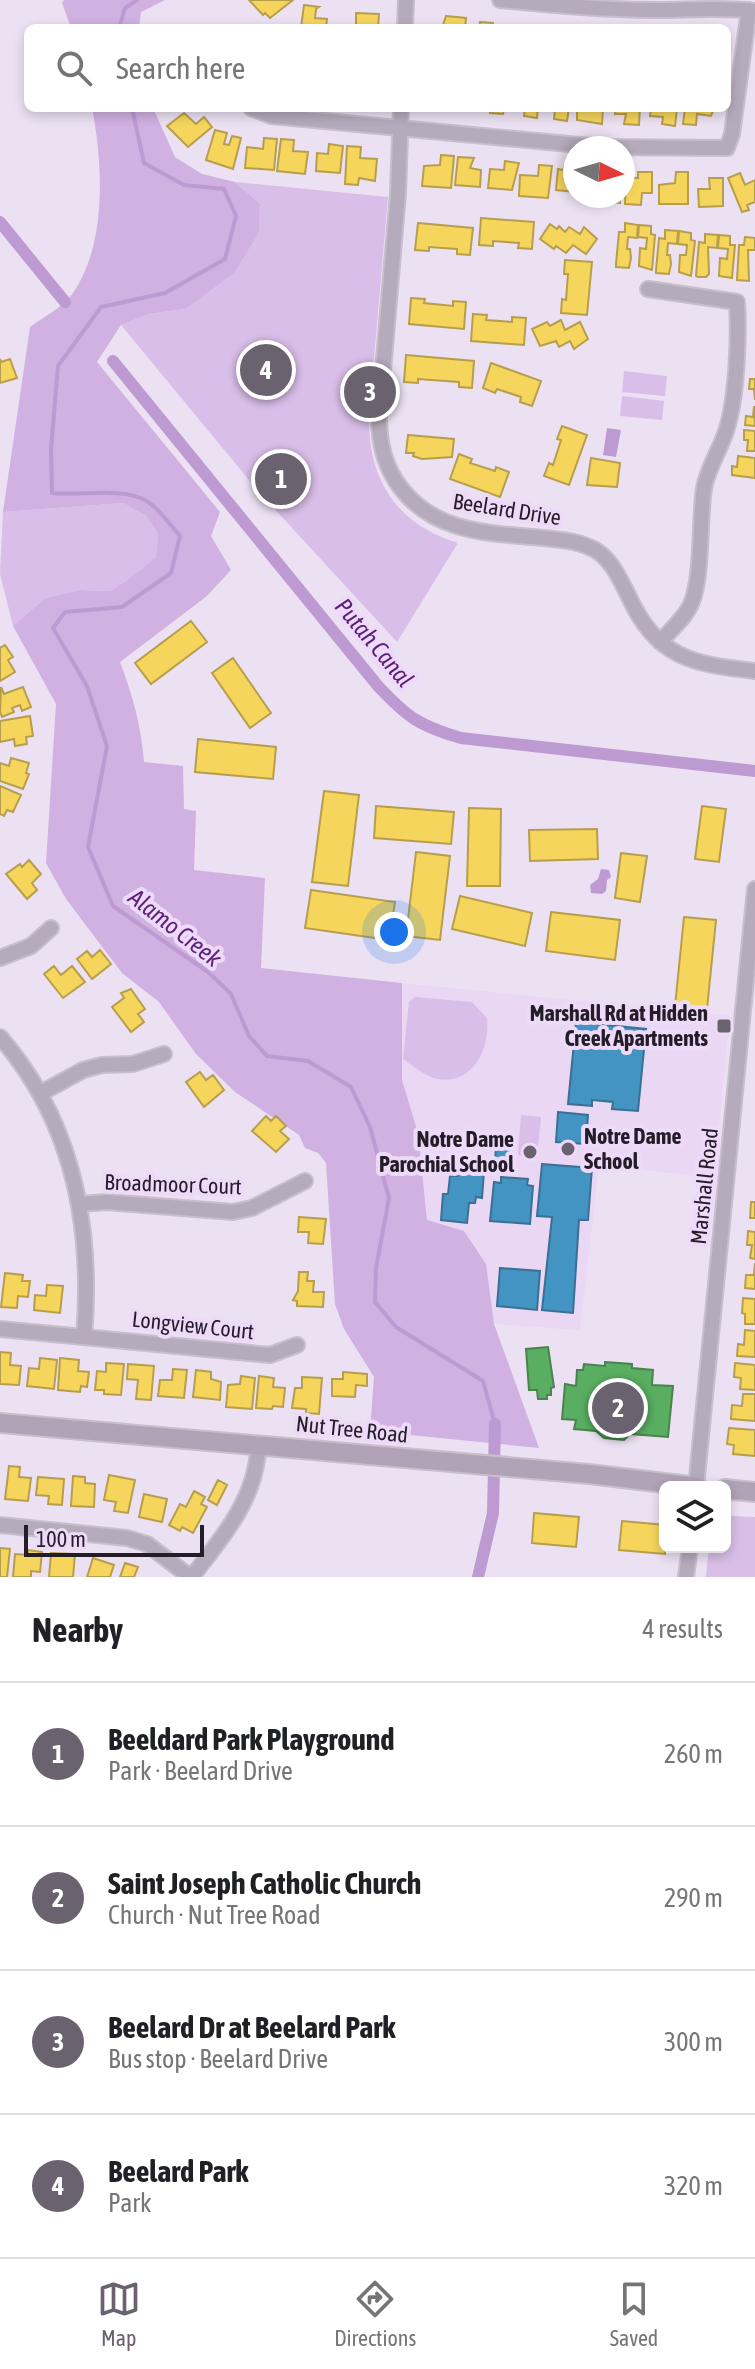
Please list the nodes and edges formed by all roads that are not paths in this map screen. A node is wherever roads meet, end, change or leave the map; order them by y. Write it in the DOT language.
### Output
graph roads {
  1 [pos="406,0"];
  2 [pos="500,0"];
  3 [pos="752,11"];
  4 [pos="405,24"];
  5 [pos="262,112"];
  6 [pos="401,112"];
  7 [pos="400,128"];
  8 [pos="648,289"];
  9 [pos="660,642"];
  10 [pos="755,671"];
  11 [pos="755,889"];
  12 [pos="51,928"];
  13 [pos="0,958"];
  14 [pos="0,1037"];
  15 [pos="164,1054"];
  16 [pos="41,1093"];
  17 [pos="305,1181"];
  18 [pos="81,1204"];
  19 [pos="0,1329"];
  20 [pos="84,1337"];
  21 [pos="297,1345"];
  22 [pos="0,1423"];
  23 [pos="260,1444"];
  24 [pos="698,1481"];
  25 [pos="659,1483"];
  26 [pos="731,1490"];
  27 [pos="755,1492"];
  28 [pos="0,1525"];
  29 [pos="689,1553"];
  30 [pos="191,1577"];
  31 [pos="686,1577"];
  1 -- 4 [label="street"];
  2 -- 3 [label="street"];
  3 -- 7 [label="street"];
  5 -- 7 [label="street"];
  6 -- 7 [label="street, Beelard Drive"];
  7 -- 9 [label="street, Beelard Drive"];
  8 -- 9 [label="street"];
  9 -- 10 [label="street, Beelard Drive"];
  11 -- 24 [label="street, Marshall Road"];
  12 -- 13 [label="street"];
  14 -- 16 [label="street"];
  15 -- 16 [label="street"];
  16 -- 18 [label="street"];
  17 -- 18 [label="street, Broadmoor Court"];
  18 -- 20 [label="street"];
  19 -- 20 [label="street, Longview Court"];
  20 -- 21 [label="street, Longview Court"];
  22 -- 23 [label="main road, Nut Tree Road"];
  23 -- 25 [label="main road, Nut Tree Road"];
  23 -- 30 [label="street"];
  26 -- 27 [label="main road"];
  28 -- 30 [label="street"];
  29 -- 31 [label="street"];
}
